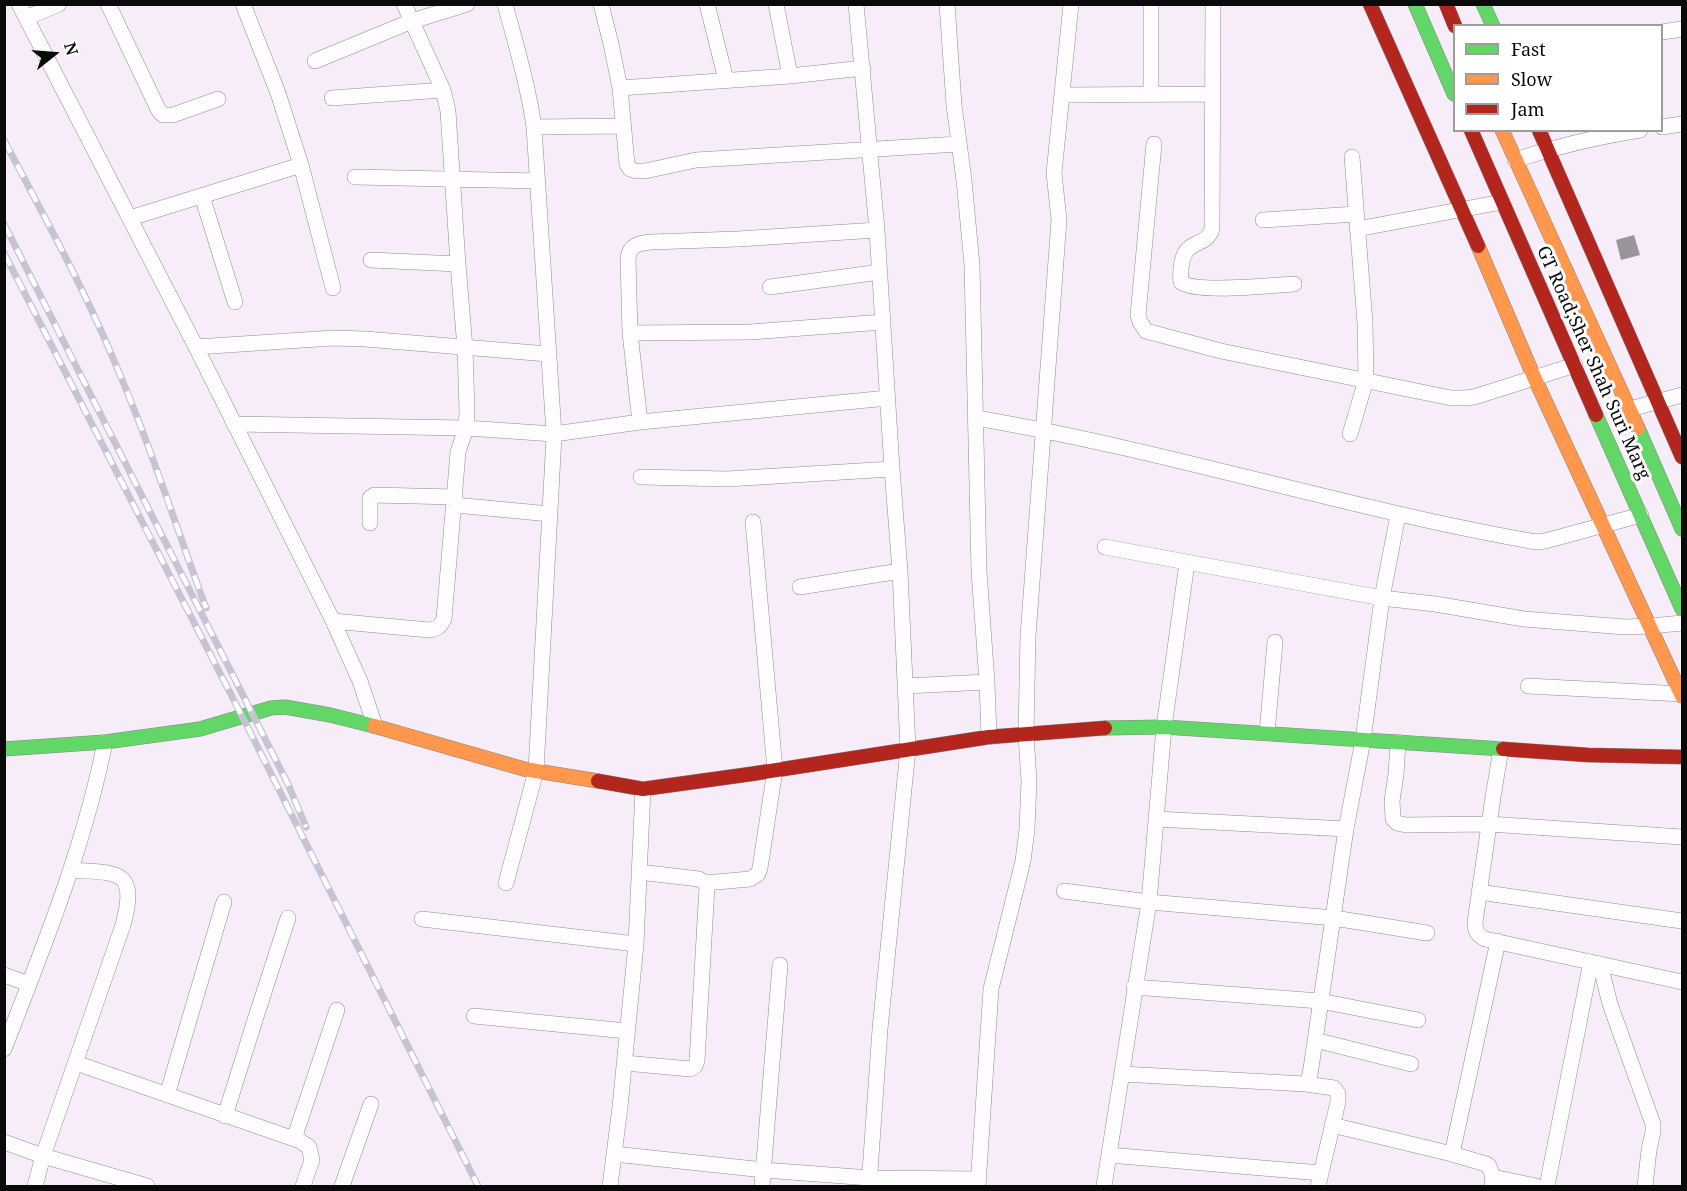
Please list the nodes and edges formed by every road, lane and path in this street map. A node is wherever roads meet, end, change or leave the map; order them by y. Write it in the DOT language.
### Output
graph roads {
  1 [pos="59,4"];
  2 [pos="108,4"];
  3 [pos="243,4"];
  4 [pos="404,4"];
  5 [pos="467,4"];
  6 [pos="505,4"];
  7 [pos="601,4"];
  8 [pos="706,4"];
  9 [pos="776,4"];
  10 [pos="856,4"];
  11 [pos="947,4"];
  12 [pos="1071,4"];
  13 [pos="1151,4"];
  14 [pos="1213,4"];
  15 [pos="1370,4"];
  16 [pos="1415,4"];
  17 [pos="1446,4"];
  18 [pos="1483,4"];
  19 [pos="23,11"];
  20 [pos="412,21"];
  21 [pos="1454,24"];
  22 [pos="1492,24"];
  23 [pos="1683,29"];
  24 [pos="1663,32"];
  25 [pos="315,60"];
  26 [pos="863,68"];
  27 [pos="790,76"];
  28 [pos="726,80"];
  29 [pos="620,88"];
  30 [pos="443,90"];
  31 [pos="1453,90"];
  32 [pos="1150,94"];
  33 [pos="1212,94"];
  34 [pos="1062,95"];
  35 [pos="332,98"];
  36 [pos="218,99"];
  37 [pos="1683,124"];
  38 [pos="623,126"];
  39 [pos="534,127"];
  40 [pos="1663,127"];
  41 [pos="1472,132"];
  42 [pos="1503,132"];
  43 [pos="1540,132"];
  44 [pos="1628,132"];
  45 [pos="959,144"];
  46 [pos="1154,144"];
  47 [pos="870,149"];
  48 [pos="1547,149"];
  49 [pos="1352,157"];
  50 [pos="1515,160"];
  51 [pos="301,165"];
  52 [pos="355,177"];
  53 [pos="453,179"];
  54 [pos="538,181"];
  55 [pos="202,196"];
  56 [pos="1502,202"];
  57 [pos="1462,210"];
  58 [pos="130,218"];
  59 [pos="1263,220"];
  60 [pos="1357,222"];
  61 [pos="877,230"];
  62 [pos="371,260"];
  63 [pos="458,264"];
  64 [pos="880,272"];
  65 [pos="1294,284"];
  66 [pos="770,287"];
  67 [pos="333,288"];
  68 [pos="235,302"];
  69 [pos="883,322"];
  70 [pos="630,333"];
  71 [pos="196,347"];
  72 [pos="465,348"];
  73 [pos="548,354"];
  74 [pos="1575,365"];
  75 [pos="1534,377"];
  76 [pos="1366,380"];
  77 [pos="1683,395"];
  78 [pos="888,398"];
  79 [pos="1658,402"];
  80 [pos="1630,409"];
  81 [pos="976,418"];
  82 [pos="640,422"];
  83 [pos="234,424"];
  84 [pos="466,428"];
  85 [pos="1044,430"];
  86 [pos="1350,434"];
  87 [pos="554,435"];
  88 [pos="1683,457"];
  89 [pos="892,469"];
  90 [pos="641,477"];
  91 [pos="455,501"];
  92 [pos="550,513"];
  93 [pos="1641,514"];
  94 [pos="1398,515"];
  95 [pos="753,522"];
  96 [pos="370,523"];
  97 [pos="1602,526"];
  98 [pos="1683,529"];
  99 [pos="1105,548"];
  100 [pos="1187,563"];
  101 [pos="900,571"];
  102 [pos="800,587"];
  103 [pos="1382,598"];
  104 [pos="1683,609"];
  105 [pos="333,621"];
  106 [pos="1683,623"];
  107 [pos="1651,626"];
  108 [pos="1275,642"];
  109 [pos="987,682"];
  110 [pos="905,686"];
  111 [pos="1528,686"];
  112 [pos="1682,695"];
  113 [pos="375,726"];
  114 [pos="1164,727"];
  115 [pos="1267,733"];
  116 [pos="1026,734"];
  117 [pos="989,737"];
  118 [pos="1363,740"];
  119 [pos="105,742"];
  120 [pos="1398,742"];
  121 [pos="4,749"];
  122 [pos="909,749"];
  123 [pos="1501,749"];
  124 [pos="1683,758"];
  125 [pos="775,770"];
  126 [pos="537,771"];
  127 [pos="643,789"];
  128 [pos="1156,819"];
  129 [pos="1489,824"];
  130 [pos="1346,829"];
  131 [pos="1683,837"];
  132 [pos="72,870"];
  133 [pos="639,872"];
  134 [pos="506,883"];
  135 [pos="705,883"];
  136 [pos="1064,891"];
  137 [pos="1479,892"];
  138 [pos="224,902"];
  139 [pos="1149,902"];
  140 [pos="288,918"];
  141 [pos="1334,918"];
  142 [pos="422,919"];
  143 [pos="1683,921"];
  144 [pos="1427,933"];
  145 [pos="1498,941"];
  146 [pos="636,944"];
  147 [pos="1595,963"];
  148 [pos="780,964"];
  149 [pos="4,975"];
  150 [pos="1683,982"];
  151 [pos="29,984"];
  152 [pos="1134,987"];
  153 [pos="1320,1001"];
  154 [pos="337,1010"];
  155 [pos="474,1016"];
  156 [pos="1418,1020"];
  157 [pos="627,1031"];
  158 [pos="1315,1040"];
  159 [pos="4,1049"];
  160 [pos="76,1063"];
  161 [pos="625,1063"];
  162 [pos="1410,1064"];
  163 [pos="1122,1074"];
  164 [pos="1306,1084"];
  165 [pos="167,1095"];
  166 [pos="371,1104"];
  167 [pos="225,1116"];
  168 [pos="1332,1125"];
  169 [pos="294,1139"];
  170 [pos="4,1142"];
  171 [pos="614,1154"];
  172 [pos="1452,1154"];
  173 [pos="1109,1155"];
  174 [pos="43,1156"];
  175 [pos="764,1170"];
  176 [pos="1319,1180"];
  177 [pos="870,1182"];
  178 [pos="1492,1182"];
  179 [pos="979,1183"];
  180 [pos="35,1186"];
  181 [pos="147,1186"];
  182 [pos="303,1186"];
  183 [pos="342,1186"];
  184 [pos="610,1186"];
  185 [pos="762,1186"];
  186 [pos="1104,1186"];
  187 [pos="1536,1186"];
  188 [pos="1547,1186"];
  189 [pos="1646,1186"];
  1 -- 19 [label="street"];
  2 -- 36 [label="street"];
  3 -- 51 [label="street"];
  4 -- 20 [label="street"];
  5 -- 20 [label="street"];
  6 -- 39 [label="street"];
  7 -- 29 [label="street"];
  8 -- 28 [label="street"];
  9 -- 27 [label="street"];
  10 -- 26 [label="street"];
  11 -- 45 [label="street"];
  12 -- 34 [label="street"];
  13 -- 32 [label="street"];
  14 -- 33 [label="street"];
  15 -- 57 [label="main road"];
  16 -- 31 [label="main road"];
  17 -- 21 [label="main road"];
  18 -- 22 [label="main road"];
  19 -- 58 [label="street"];
  20 -- 25 [label="street"];
  20 -- 30 [label="street"];
  23 -- 24 [label="street"];
  26 -- 27 [label="street"];
  26 -- 47 [label="street"];
  27 -- 28 [label="street"];
  28 -- 29 [label="street"];
  29 -- 38 [label="street"];
  30 -- 35 [label="street"];
  30 -- 53 [label="street"];
  32 -- 33 [label="street"];
  32 -- 34 [label="street"];
  33 -- 65 [label="street"];
  34 -- 85 [label="street"];
  37 -- 40 [label="street"];
  38 -- 39 [label="street"];
  38 -- 47 [label="street"];
  39 -- 54 [label="street"];
  41 -- 56 [label="main road, GT Road;Sher Shah Suri Marg"];
  42 -- 50 [label="main road, GT Road;Sher Shah Suri Marg"];
  43 -- 48 [label="main road"];
  44 -- 48 [label="street"];
  45 -- 47 [label="street"];
  45 -- 81 [label="street"];
  46 -- 76 [label="street"];
  47 -- 61 [label="street"];
  48 -- 50 [label="street"];
  48 -- 79 [label="main road"];
  49 -- 60 [label="street"];
  50 -- 80 [label="main road, GT Road;Sher Shah Suri Marg"];
  51 -- 55 [label="street"];
  51 -- 67 [label="street"];
  52 -- 53 [label="street"];
  53 -- 54 [label="street"];
  53 -- 63 [label="street"];
  54 -- 73 [label="street"];
  55 -- 58 [label="street"];
  55 -- 68 [label="street"];
  56 -- 57 [label="street"];
  56 -- 74 [label="main road, GT Road;Sher Shah Suri Marg"];
  57 -- 60 [label="street"];
  57 -- 75 [label="main road"];
  58 -- 71 [label="street"];
  59 -- 60 [label="street"];
  60 -- 76 [label="street"];
  61 -- 64 [label="street"];
  61 -- 70 [label="street"];
  62 -- 63 [label="street"];
  63 -- 72 [label="street"];
  64 -- 66 [label="street"];
  64 -- 69 [label="street"];
  69 -- 70 [label="street"];
  69 -- 78 [label="street"];
  70 -- 82 [label="street"];
  71 -- 72 [label="street"];
  71 -- 83 [label="street"];
  72 -- 73 [label="street"];
  72 -- 84 [label="street"];
  73 -- 87 [label="street"];
  74 -- 75 [label="street"];
  74 -- 93 [label="main road, GT Road;Sher Shah Suri Marg"];
  75 -- 76 [label="street"];
  75 -- 97 [label="main road"];
  76 -- 86 [label="street"];
  77 -- 79 [label="street"];
  78 -- 82 [label="street"];
  78 -- 89 [label="street"];
  79 -- 80 [label="street"];
  79 -- 88 [label="main road"];
  80 -- 98 [label="main road, GT Road;Sher Shah Suri Marg"];
  81 -- 85 [label="street"];
  81 -- 109 [label="street"];
  82 -- 87 [label="street"];
  83 -- 84 [label="street"];
  83 -- 105 [label="street"];
  84 -- 87 [label="street"];
  84 -- 91 [label="street"];
  85 -- 94 [label="street"];
  85 -- 116 [label="street"];
  87 -- 92 [label="street"];
  89 -- 90 [label="street"];
  89 -- 101 [label="street"];
  91 -- 92 [label="street"];
  91 -- 96 [label="street"];
  91 -- 105 [label="street"];
  92 -- 126 [label="street"];
  93 -- 97 [label="street"];
  93 -- 104 [label="main road, GT Road;Sher Shah Suri Marg"];
  94 -- 97 [label="street"];
  94 -- 103 [label="street"];
  95 -- 125 [label="street"];
  97 -- 107 [label="main road"];
  99 -- 100 [label="street"];
  100 -- 103 [label="street"];
  100 -- 114 [label="street"];
  101 -- 102 [label="street"];
  101 -- 110 [label="street"];
  103 -- 107 [label="street"];
  103 -- 118 [label="street"];
  105 -- 113 [label="street"];
  106 -- 107 [label="street"];
  107 -- 112 [label="main road"];
  108 -- 115 [label="street"];
  109 -- 110 [label="street"];
  109 -- 117 [label="street"];
  110 -- 122 [label="street"];
  111 -- 112 [label="street"];
  113 -- 119 [label="main road"];
  113 -- 126 [label="main road"];
  114 -- 115 [label="main road"];
  114 -- 116 [label="main road"];
  114 -- 128 [label="street"];
  115 -- 118 [label="main road"];
  116 -- 117 [label="main road"];
  116 -- 179 [label="street"];
  117 -- 122 [label="main road"];
  118 -- 120 [label="main road"];
  118 -- 130 [label="street"];
  119 -- 121 [label="main road"];
  119 -- 132 [label="street"];
  120 -- 123 [label="main road"];
  120 -- 129 [label="street"];
  122 -- 125 [label="main road"];
  122 -- 177 [label="street"];
  123 -- 124 [label="main road"];
  123 -- 129 [label="street"];
  125 -- 127 [label="main road"];
  125 -- 135 [label="street"];
  126 -- 127 [label="main road"];
  126 -- 134 [label="street"];
  127 -- 133 [label="street"];
  128 -- 130 [label="street"];
  128 -- 139 [label="street"];
  129 -- 131 [label="street"];
  129 -- 137 [label="street"];
  130 -- 141 [label="street"];
  132 -- 151 [label="street"];
  132 -- 160 [label="street"];
  133 -- 135 [label="street"];
  133 -- 146 [label="street"];
  135 -- 161 [label="street"];
  136 -- 139 [label="street"];
  137 -- 143 [label="street"];
  137 -- 145 [label="street"];
  138 -- 165 [label="street"];
  139 -- 141 [label="street"];
  139 -- 152 [label="street"];
  140 -- 167 [label="street"];
  141 -- 144 [label="street"];
  141 -- 153 [label="street"];
  142 -- 146 [label="street"];
  145 -- 147 [label="street"];
  145 -- 172 [label="street"];
  146 -- 157 [label="street"];
  147 -- 150 [label="street"];
  147 -- 188 [label="street"];
  147 -- 189 [label="street"];
  148 -- 175 [label="street"];
  149 -- 151 [label="street"];
  151 -- 159 [label="street"];
  152 -- 153 [label="street"];
  152 -- 163 [label="street"];
  153 -- 156 [label="street"];
  153 -- 158 [label="street"];
  154 -- 169 [label="street"];
  155 -- 157 [label="street"];
  157 -- 161 [label="street"];
  158 -- 162 [label="street"];
  158 -- 164 [label="street"];
  160 -- 165 [label="street"];
  160 -- 174 [label="street"];
  161 -- 171 [label="street"];
  163 -- 164 [label="street"];
  163 -- 173 [label="street"];
  164 -- 168 [label="street"];
  165 -- 167 [label="street"];
  166 -- 183 [label="street"];
  167 -- 169 [label="street"];
  168 -- 172 [label="street"];
  168 -- 176 [label="street"];
  169 -- 182 [label="street"];
  170 -- 174 [label="street"];
  171 -- 175 [label="street"];
  171 -- 184 [label="street"];
  172 -- 178 [label="street"];
  173 -- 176 [label="street"];
  173 -- 186 [label="street"];
  174 -- 180 [label="street"];
  174 -- 181 [label="street"];
  175 -- 177 [label="street"];
  175 -- 185 [label="street"];
  177 -- 179 [label="street"];
  178 -- 187 [label="street"];
}
